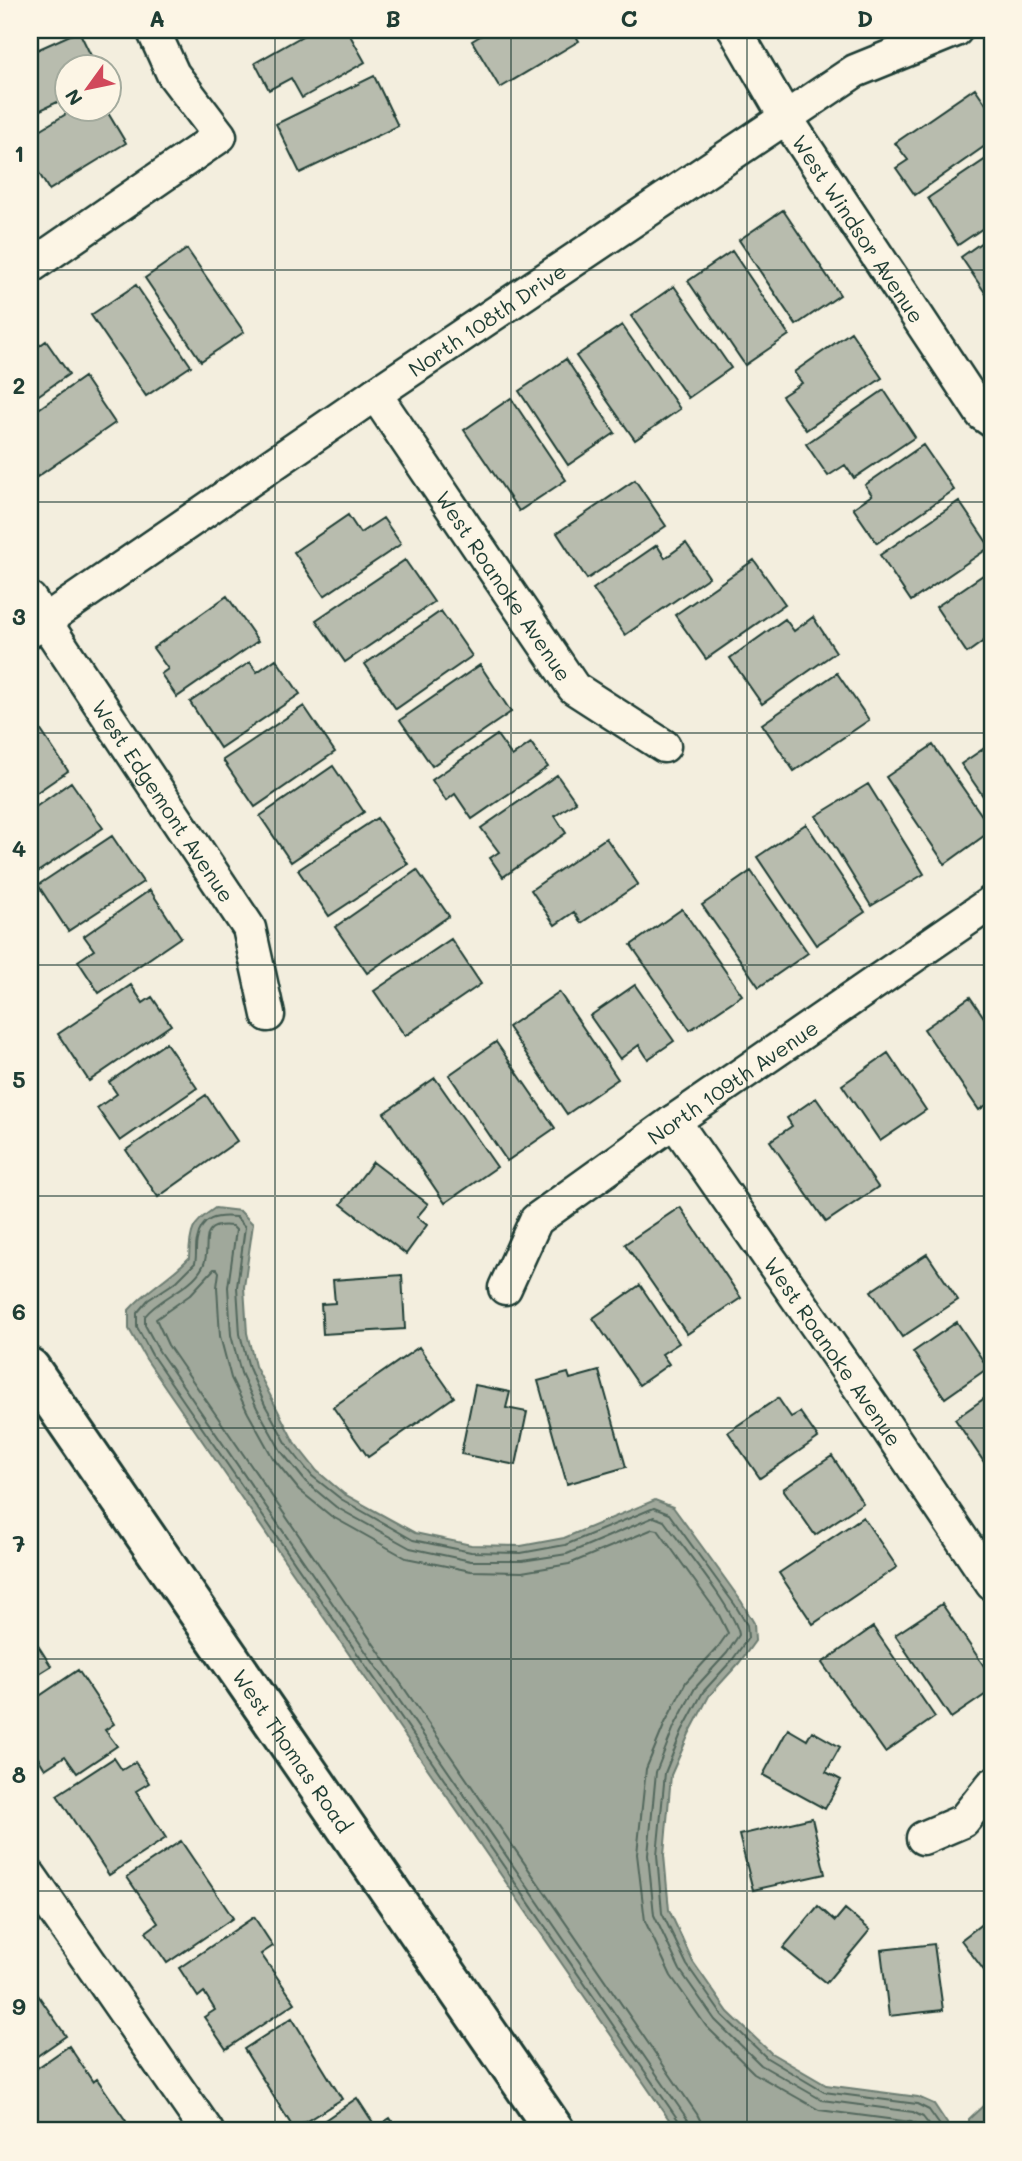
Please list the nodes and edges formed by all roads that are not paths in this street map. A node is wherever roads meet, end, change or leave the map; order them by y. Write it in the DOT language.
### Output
graph roads {
  1 [pos="153,30"];
  2 [pos="735,30"];
  3 [pos="956,30"];
  4 [pos="786,118"];
  5 [pos="30,267"];
  6 [pos="375,394"];
  7 [pos="992,421"];
  8 [pos="35,617"];
  9 [pos="664,746"];
  10 [pos="992,902"];
  11 [pos="268,1015"];
  12 [pos="674,1121"];
  13 [pos="505,1289"];
  14 [pos="30,1368"];
  15 [pos="992,1584"];
  16 [pos="992,1785"];
  17 [pos="923,1838"];
  18 [pos="30,1876"];
  19 [pos="207,2131"];
  20 [pos="555,2131"];
  1 -- 5 [label="street"];
  2 -- 4 [label="street, West Windsor Avenue"];
  3 -- 4 [label="street, North 108th Drive"];
  4 -- 6 [label="street, North 108th Drive"];
  4 -- 7 [label="street, West Windsor Avenue"];
  6 -- 8 [label="street, North 108th Drive"];
  6 -- 9 [label="street, West Roanoke Avenue"];
  8 -- 11 [label="street, West Edgemont Avenue"];
  10 -- 12 [label="street, North 109th Avenue"];
  12 -- 13 [label="street, North 109th Avenue"];
  12 -- 15 [label="street, West Roanoke Avenue"];
  14 -- 20 [label="main road, West Thomas Road"];
  16 -- 17 [label="street"];
  18 -- 19 [label="street"];
}
